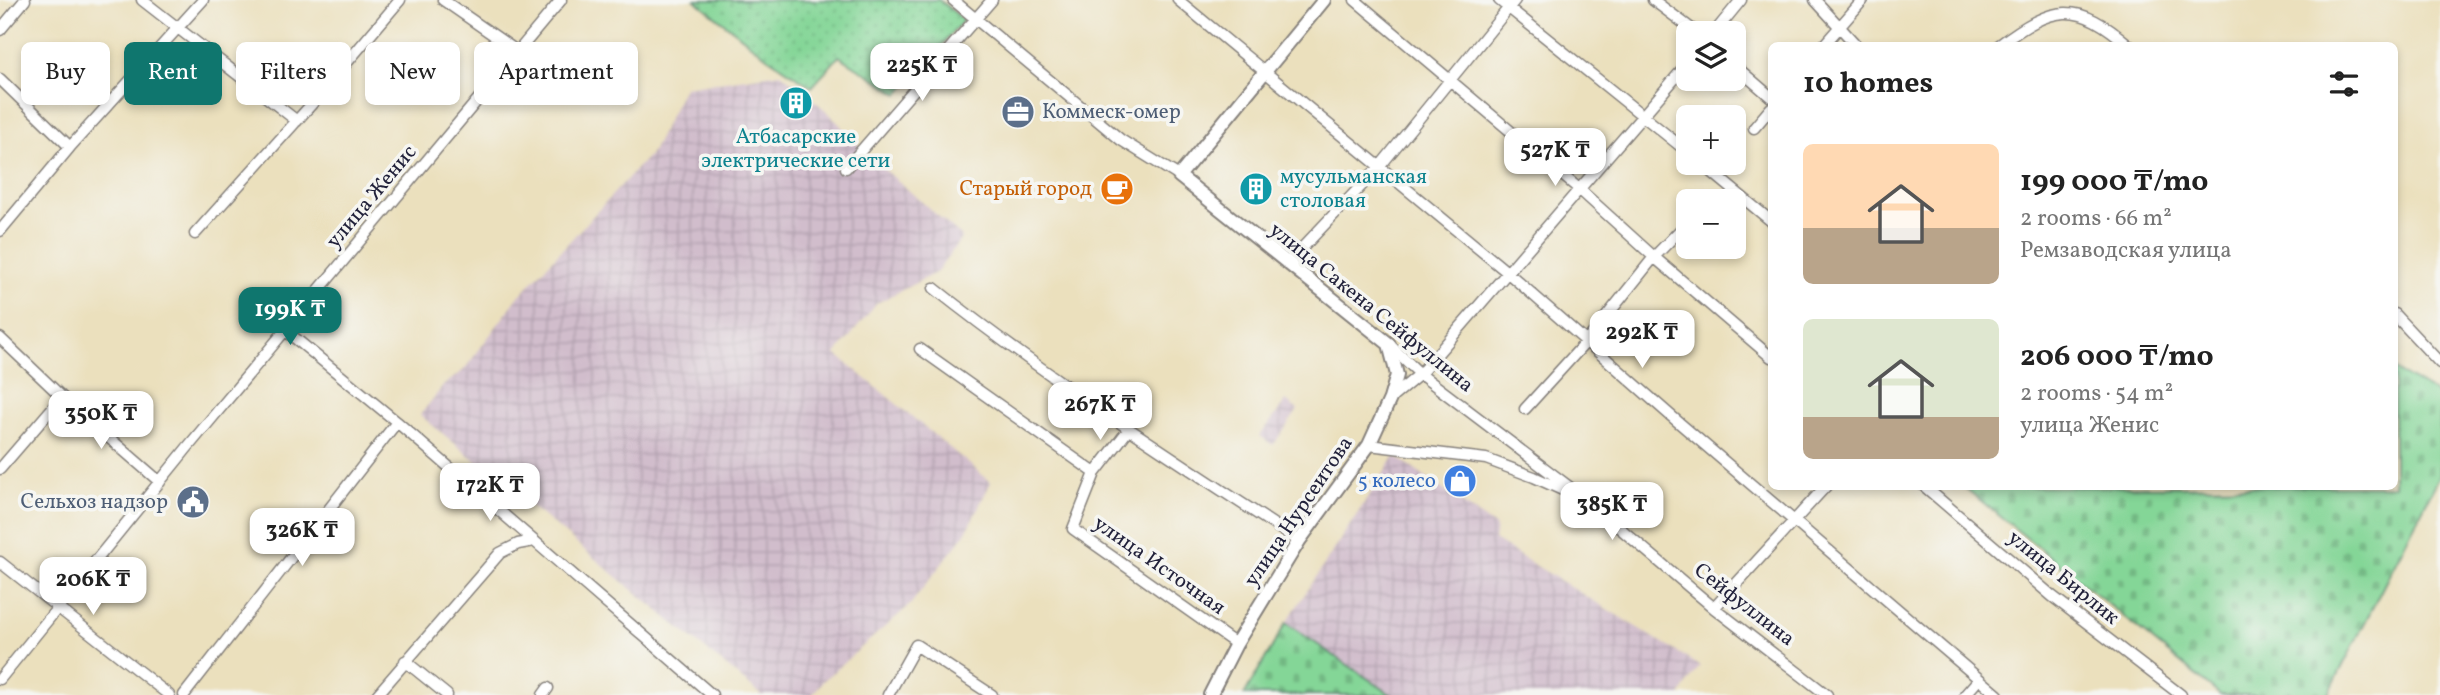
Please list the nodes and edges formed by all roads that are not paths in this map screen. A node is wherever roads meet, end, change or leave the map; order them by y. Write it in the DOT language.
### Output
graph roads {
  1 [pos="25,0"];
  2 [pos="142,0"];
  3 [pos="203,0"];
  4 [pos="400,0"];
  5 [pos="443,0"];
  6 [pos="561,0"];
  7 [pos="953,0"];
  8 [pos="992,0"];
  9 [pos="1324,0"];
  10 [pos="1355,0"];
  11 [pos="1499,0"];
  12 [pos="1653,0"];
  13 [pos="1741,0"];
  14 [pos="1815,0"];
  15 [pos="1863,0"];
  16 [pos="1181,1"];
  17 [pos="1511,4"];
  18 [pos="975,18"];
  19 [pos="1681,21"];
  20 [pos="1724,21"];
  21 [pos="1839,26"];
  22 [pos="178,29"];
  23 [pos="0,30"];
  24 [pos="504,42"];
  25 [pos="527,42"];
  26 [pos="1826,42"];
  27 [pos="1853,42"];
  28 [pos="2004,42"];
  29 [pos="2126,42"];
  30 [pos="1264,71"];
  31 [pos="1746,75"];
  32 [pos="1676,77"];
  33 [pos="0,79"];
  34 [pos="1449,80"];
  35 [pos="1768,94"];
  36 [pos="474,105"];
  37 [pos="1768,112"];
  38 [pos="1643,114"];
  39 [pos="297,121"];
  40 [pos="1754,128"];
  41 [pos="1676,142"];
  42 [pos="70,147"];
  43 [pos="1381,165"];
  44 [pos="846,168"];
  45 [pos="1715,175"];
  46 [pos="1179,176"];
  47 [pos="1579,189"];
  48 [pos="1768,219"];
  49 [pos="0,231"];
  50 [pos="195,234"];
  51 [pos="1676,234"];
  52 [pos="1654,257"];
  53 [pos="1287,264"];
  54 [pos="1507,272"];
  55 [pos="934,288"];
  56 [pos="2398,318"];
  57 [pos="285,330"];
  58 [pos="0,338"];
  59 [pos="1586,342"];
  60 [pos="1389,344"];
  61 [pos="920,349"];
  62 [pos="1768,354"];
  63 [pos="2440,363"];
  64 [pos="1420,374"];
  65 [pos="62,397"];
  66 [pos="1390,399"];
  67 [pos="1525,409"];
  68 [pos="397,422"];
  69 [pos="1129,429"];
  70 [pos="1369,445"];
  71 [pos="0,469"];
  72 [pos="1095,473"];
  73 [pos="160,482"];
  74 [pos="1822,490"];
  75 [pos="1929,490"];
  76 [pos="1589,502"];
  77 [pos="1794,522"];
  78 [pos="534,541"];
  79 [pos="1299,541"];
  80 [pos="0,562"];
  81 [pos="1714,608"];
  82 [pos="57,609"];
  83 [pos="1236,644"];
  84 [pos="405,662"];
  85 [pos="0,678"];
  86 [pos="1979,679"];
  87 [pos="169,695"];
  88 [pos="184,695"];
  89 [pos="377,695"];
  90 [pos="447,695"];
  91 [pos="712,695"];
  92 [pos="888,695"];
  93 [pos="992,695"];
  94 [pos="1210,695"];
  95 [pos="1827,695"];
  96 [pos="1965,695"];
  97 [pos="1998,695"];
  98 [pos="2181,695"];
  1 -- 23 [label="street"];
  2 -- 22 [label="street"];
  3 -- 22 [label="street"];
  4 -- 39 [label="street"];
  5 -- 24 [label="street"];
  6 -- 25 [label="street, улица Женис"];
  7 -- 18 [label="street, улица Сакена Сейфуллина"];
  8 -- 18 [label="street"];
  9 -- 30 [label="main road"];
  10 -- 34 [label="street"];
  11 -- 17 [label="street"];
  12 -- 19 [label="street"];
  13 -- 20 [label="street"];
  14 -- 21 [label="street"];
  15 -- 21 [label="street"];
  16 -- 30 [label="street"];
  17 -- 34 [label="street"];
  17 -- 38 [label="street"];
  18 -- 44 [label="street"];
  18 -- 46 [label="street, улица Сакена Сейфуллина"];
  21 -- 26 [label="street"];
  21 -- 27 [label="street"];
  22 -- 39 [label="street"];
  22 -- 42 [label="street"];
  28 -- 29 [label="street"];
  30 -- 43 [label="street"];
  30 -- 46 [label="main road"];
  31 -- 35 [label="street"];
  32 -- 38 [label="street"];
  33 -- 42 [label="street"];
  34 -- 43 [label="street"];
  34 -- 47 [label="street"];
  36 -- 57 [label="street, улица Женис"];
  37 -- 40 [label="street"];
  38 -- 41 [label="street"];
  38 -- 47 [label="street"];
  39 -- 50 [label="street"];
  42 -- 49 [label="street"];
  43 -- 53 [label="street"];
  43 -- 54 [label="street"];
  45 -- 48 [label="street"];
  46 -- 53 [label="main road, улица Сакена Сейфуллина"];
  47 -- 52 [label="street"];
  47 -- 54 [label="street"];
  51 -- 52 [label="street"];
  52 -- 59 [label="street"];
  52 -- 62 [label="street"];
  53 -- 60 [label="main road, улица Сакена Сейфуллина"];
  54 -- 59 [label="street"];
  54 -- 64 [label="street"];
  55 -- 69 [label="street"];
  56 -- 63 [label="street"];
  57 -- 68 [label="street"];
  57 -- 73 [label="street, улица Женис"];
  58 -- 65 [label="street"];
  59 -- 67 [label="street"];
  59 -- 77 [label="street"];
  60 -- 64 [label="street, улица Сакена Сейфуллина"];
  60 -- 66 [label="main road, улица Нурсеитова"];
  61 -- 72 [label="street"];
  64 -- 66 [label="street"];
  64 -- 76 [label="street, улица Сакена Сейфуллина"];
  65 -- 71 [label="street"];
  65 -- 73 [label="street"];
  66 -- 70 [label="main road, улица Нурсеитова"];
  68 -- 78 [label="street"];
  68 -- 88 [label="street"];
  69 -- 72 [label="street, улица Источная"];
  69 -- 79 [label="street"];
  70 -- 76 [label="street, Сейфуллина"];
  70 -- 79 [label="main road, улица Нурсеитова"];
  72 -- 83 [label="street, улица Источная"];
  73 -- 82 [label="street, улица Женис"];
  74 -- 77 [label="street"];
  75 -- 98 [label="street, улица Бирлик"];
  76 -- 81 [label="street, Сейфуллина"];
  77 -- 81 [label="street"];
  77 -- 86 [label="street"];
  78 -- 84 [label="street"];
  78 -- 91 [label="street"];
  79 -- 83 [label="main road, улица Нурсеитова"];
  80 -- 82 [label="street"];
  81 -- 95 [label="street, Сейфуллина"];
  82 -- 85 [label="street, улица Женис"];
  82 -- 87 [label="street"];
  83 -- 94 [label="main road, улица Нурсеитова"];
  84 -- 89 [label="street"];
  84 -- 90 [label="street"];
  86 -- 96 [label="street"];
  86 -- 97 [label="street"];
  92 -- 93 [label="street"];
}
